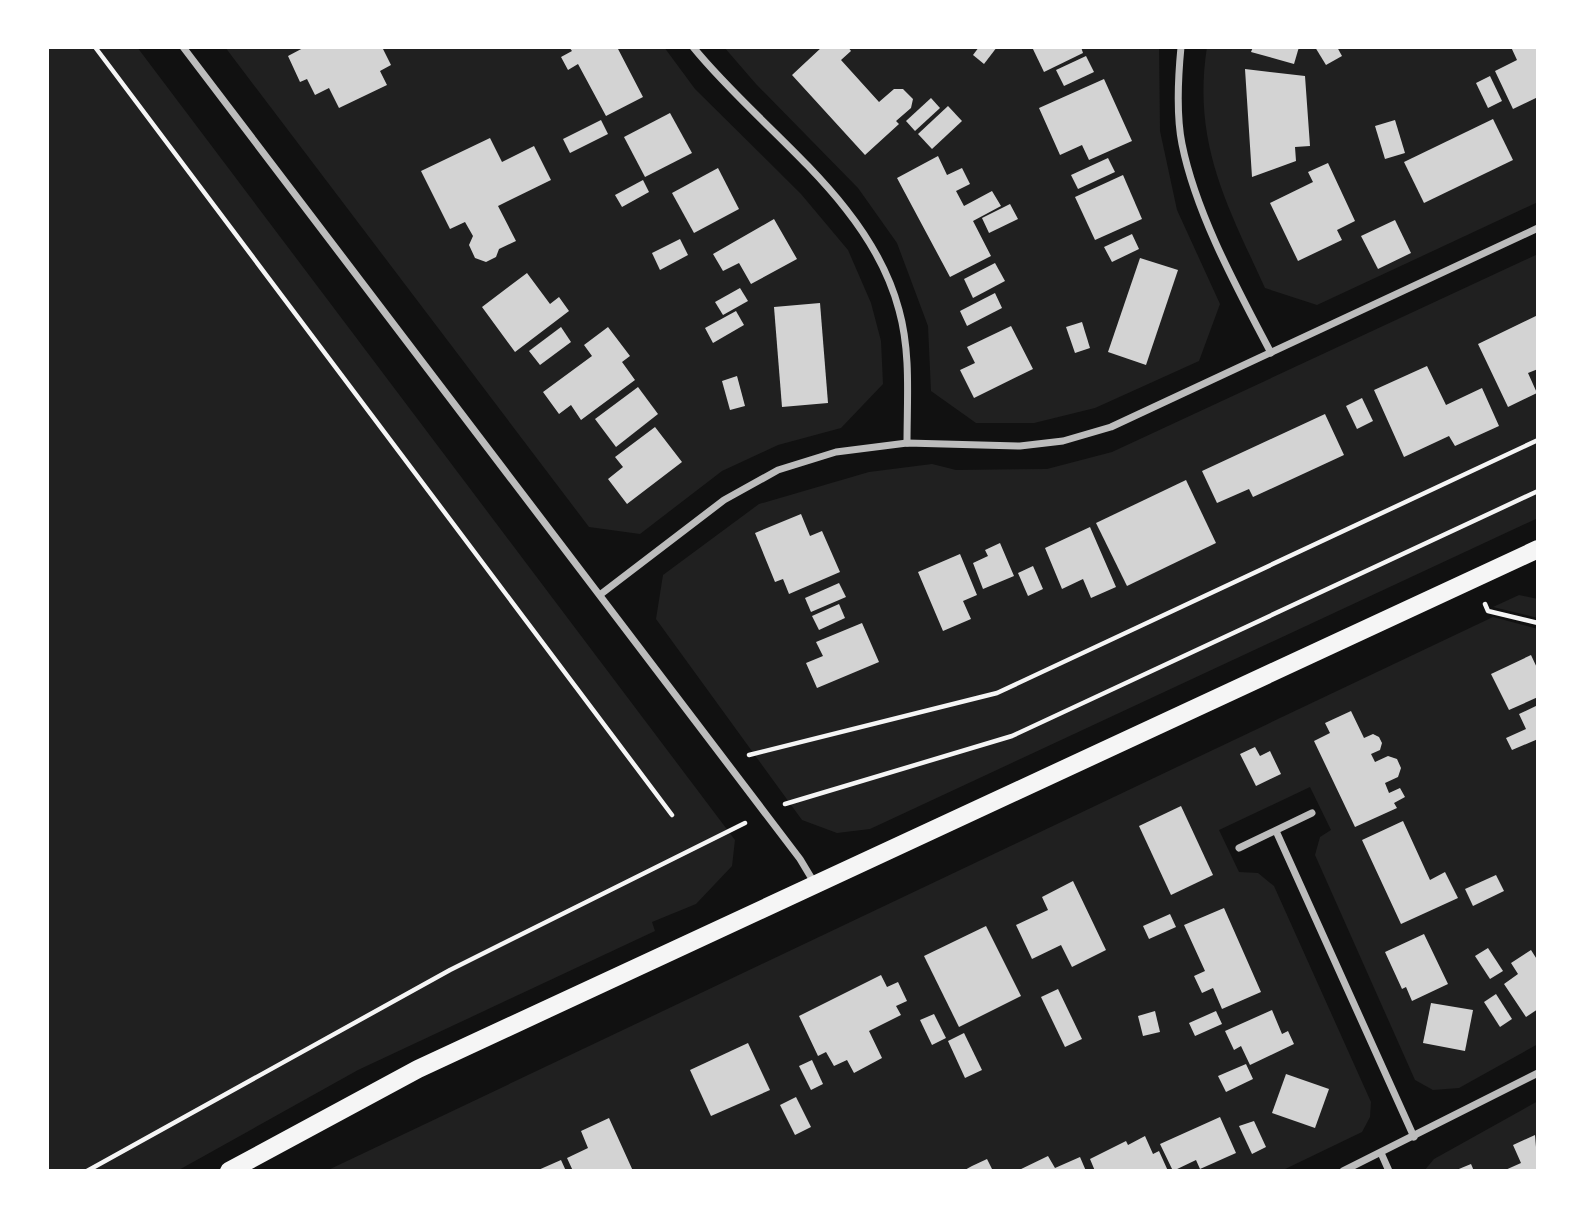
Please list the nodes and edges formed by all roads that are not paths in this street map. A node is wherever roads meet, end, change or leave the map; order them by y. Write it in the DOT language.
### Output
graph roads {
  1 [pos="183,47"];
  2 [pos="693,47"];
  3 [pos="1181,47"];
  4 [pos="1538,228"];
  5 [pos="1270,353"];
  6 [pos="907,443"];
  7 [pos="1538,549"];
  8 [pos="601,594"];
  9 [pos="1312,813"];
  10 [pos="1276,831"];
  11 [pos="1239,848"];
  12 [pos="815,884"];
  13 [pos="1538,1073"];
  14 [pos="1414,1137"];
  15 [pos="1381,1153"];
  16 [pos="229,1171"];
  17 [pos="1343,1171"];
  18 [pos="1389,1171"];
  1 -- 8 [label="street"];
  2 -- 6 [label="street"];
  3 -- 5 [label="street"];
  4 -- 5 [label="street"];
  5 -- 6 [label="street"];
  6 -- 8 [label="street"];
  7 -- 12 [label="main road"];
  8 -- 12 [label="street"];
  9 -- 10 [label="street"];
  10 -- 11 [label="street"];
  10 -- 14 [label="street"];
  12 -- 16 [label="main road"];
  13 -- 14 [label="street"];
  14 -- 15 [label="street"];
  15 -- 17 [label="street"];
  15 -- 18 [label="street"];
}
